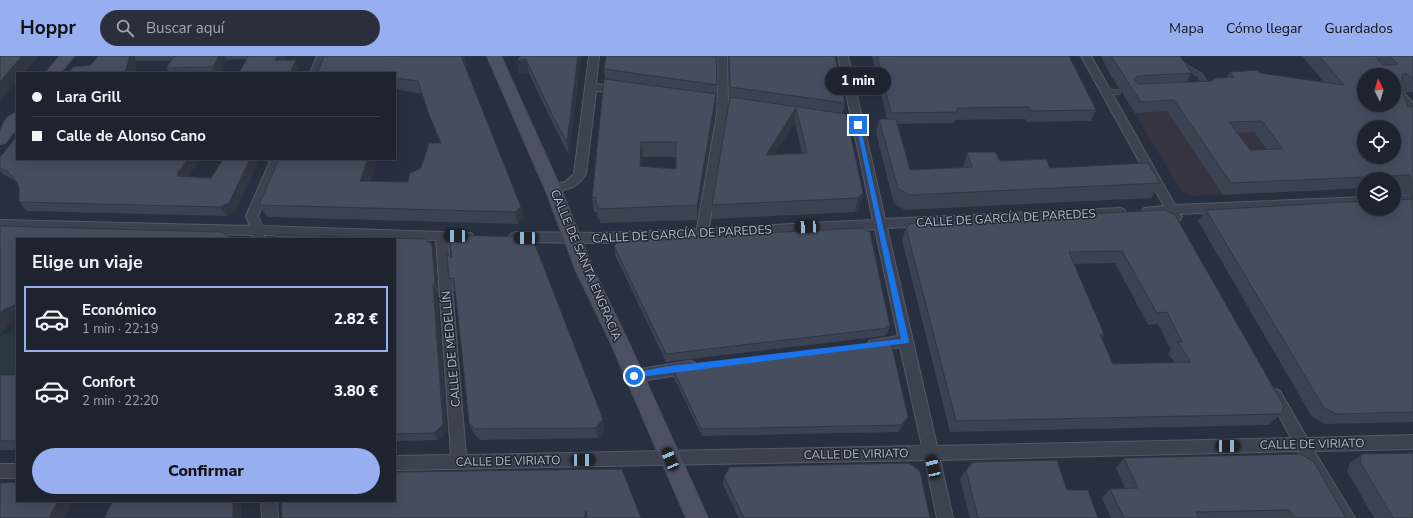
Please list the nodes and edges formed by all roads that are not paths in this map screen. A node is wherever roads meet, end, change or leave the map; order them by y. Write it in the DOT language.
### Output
graph roads {
  1 [pos="67,56"];
  2 [pos="322,56"];
  3 [pos="494,56"];
  4 [pos="594,56"];
  5 [pos="722,56"];
  6 [pos="843,56"];
  7 [pos="1086,56"];
  8 [pos="1175,56"];
  9 [pos="54,72"];
  10 [pos="315,72"];
  11 [pos="592,87"];
  12 [pos="1197,88"];
  13 [pos="628,92"];
  14 [pos="1401,96"];
  15 [pos="691,101"];
  16 [pos="723,106"];
  17 [pos="1413,109"];
  18 [pos="754,110"];
  19 [pos="16,119"];
  20 [pos="0,139"];
  21 [pos="277,160"];
  22 [pos="553,189"];
  23 [pos="1413,199"];
  24 [pos="1401,200"];
  25 [pos="1357,201"];
  26 [pos="1172,210"];
  27 [pos="0,224"];
  28 [pos="879,224"];
  29 [pos="1182,229"];
  30 [pos="702,233"];
  31 [pos="258,235"];
  32 [pos="442,236"];
  33 [pos="480,236"];
  34 [pos="503,237"];
  35 [pos="573,238"];
  36 [pos="905,341"];
  37 [pos="860,347"];
  38 [pos="703,366"];
  39 [pos="634,376"];
  40 [pos="1268,382"];
  41 [pos="1413,442"];
  42 [pos="1303,444"];
  43 [pos="930,452"];
  44 [pos="670,459"];
  45 [pos="459,462"];
  46 [pos="396,463"];
  47 [pos="0,471"];
  48 [pos="16,471"];
  49 [pos="268,502"];
  50 [pos="270,518"];
  51 [pos="697,518"];
  52 [pos="945,518"];
  53 [pos="1347,518"];
  1 -- 9 [label="main road"];
  2 -- 10 [label="street"];
  3 -- 22 [label="main road, CALLE DE SANTA ENGRACIA"];
  4 -- 11 [label="street"];
  5 -- 16 [label="street"];
  6 -- 28 [label="street"];
  7 -- 26 [label="street"];
  8 -- 12 [label="lane"];
  11 -- 13 [label="street"];
  11 -- 22 [label="street"];
  14 -- 17 [label="street"];
  15 -- 16 [label="street"];
  16 -- 18 [label="street"];
  16 -- 30 [label="street"];
  19 -- 20 [label="main road"];
  21 -- 31 [label="street"];
  22 -- 35 [label="main road, CALLE DE SANTA ENGRACIA"];
  23 -- 24 [label="street"];
  25 -- 26 [label="street, CALLE DE GARCÍA DE PAREDES"];
  26 -- 28 [label="street, CALLE DE GARCÍA DE PAREDES"];
  26 -- 29 [label="street"];
  27 -- 31 [label="street"];
  28 -- 30 [label="street, CALLE DE GARCÍA DE PAREDES"];
  28 -- 36 [label="street"];
  30 -- 35 [label="street, CALLE DE GARCÍA DE PAREDES"];
  31 -- 32 [label="street"];
  32 -- 33 [label="street"];
  32 -- 45 [label="street, CALLE DE MEDELLÍN"];
  34 -- 35 [label="street, CALLE DE GARCÍA DE PAREDES"];
  35 -- 39 [label="main road, CALLE DE SANTA ENGRACIA"];
  36 -- 37 [label="street"];
  36 -- 43 [label="street"];
  38 -- 39 [label="street"];
  39 -- 44 [label="main road, CALLE DE SANTA ENGRACIA"];
  40 -- 42 [label="street"];
  41 -- 42 [label="street, CALLE DE VIRIATO"];
  42 -- 43 [label="street, CALLE DE VIRIATO"];
  42 -- 53 [label="street"];
  43 -- 44 [label="street, CALLE DE VIRIATO"];
  43 -- 52 [label="street"];
  44 -- 45 [label="street, CALLE DE VIRIATO"];
  44 -- 51 [label="main road, CALLE DE SANTA ENGRACIA"];
  45 -- 46 [label="street, CALLE DE VIRIATO"];
  47 -- 48 [label="street"];
  49 -- 50 [label="street"];
}
